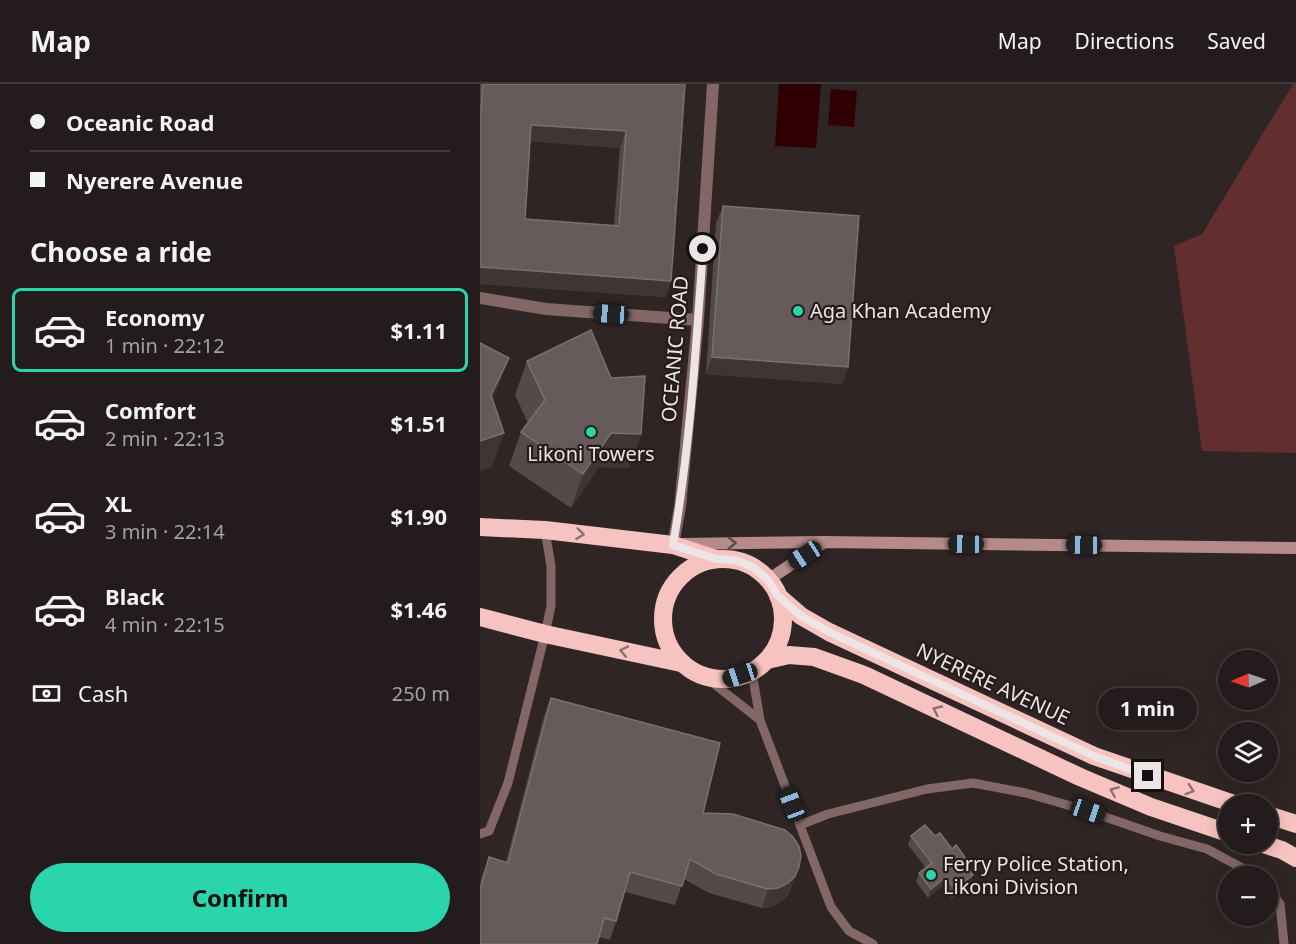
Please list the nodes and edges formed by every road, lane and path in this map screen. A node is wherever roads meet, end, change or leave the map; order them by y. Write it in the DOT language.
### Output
graph roads {
  1 [pos="713,84"];
  2 [pos="480,298"];
  3 [pos="698,320"];
  4 [pos="480,527"];
  5 [pos="545,530"];
  6 [pos="824,542"];
  7 [pos="673,545"];
  8 [pos="1296,548"];
  9 [pos="716,559"];
  10 [pos="768,580"];
  11 [pos="778,596"];
  12 [pos="480,617"];
  13 [pos="546,634"];
  14 [pos="767,660"];
  15 [pos="681,663"];
  16 [pos="752,672"];
  17 [pos="704,676"];
  18 [pos="760,720"];
  19 [pos="1218,799"];
  20 [pos="1278,818"];
  21 [pos="1296,824"];
  22 [pos="800,825"];
  23 [pos="1218,829"];
  24 [pos="480,834"];
  25 [pos="1278,849"];
  26 [pos="1296,858"];
  27 [pos="1238,866"];
  28 [pos="1278,901"];
  29 [pos="873,944"];
  30 [pos="1284,944"];
  1 -- 3 [label="street, OCEANIC ROAD"];
  2 -- 3 [label="street"];
  3 -- 7 [label="street, OCEANIC ROAD"];
  4 -- 5 [label="highway"];
  5 -- 7 [label="highway, one-way"];
  5 -- 13 [label="lane"];
  7 -- 6 [label="street, one-way"];
  6 -- 8 [label="street"];
  6 -- 10 [label="street"];
  7 -- 9 [label="highway"];
  9 -- 10 [label="highway"];
  9 -- 15 [label="highway"];
  10 -- 11 [label="highway"];
  11 -- 14 [label="highway"];
  11 -- 19 [label="highway, NYERERE AVENUE, one-way"];
  12 -- 13 [label="highway"];
  15 -- 13 [label="highway, one-way"];
  13 -- 24 [label="lane"];
  14 -- 16 [label="highway"];
  23 -- 14 [label="highway, one-way"];
  15 -- 17 [label="highway"];
  16 -- 17 [label="highway"];
  16 -- 18 [label="lane"];
  17 -- 18 [label="lane"];
  18 -- 22 [label="lane"];
  20 -- 21 [label="highway"];
  22 -- 27 [label="lane"];
  22 -- 29 [label="lane"];
  25 -- 26 [label="highway"];
  28 -- 30 [label="lane"];
}
